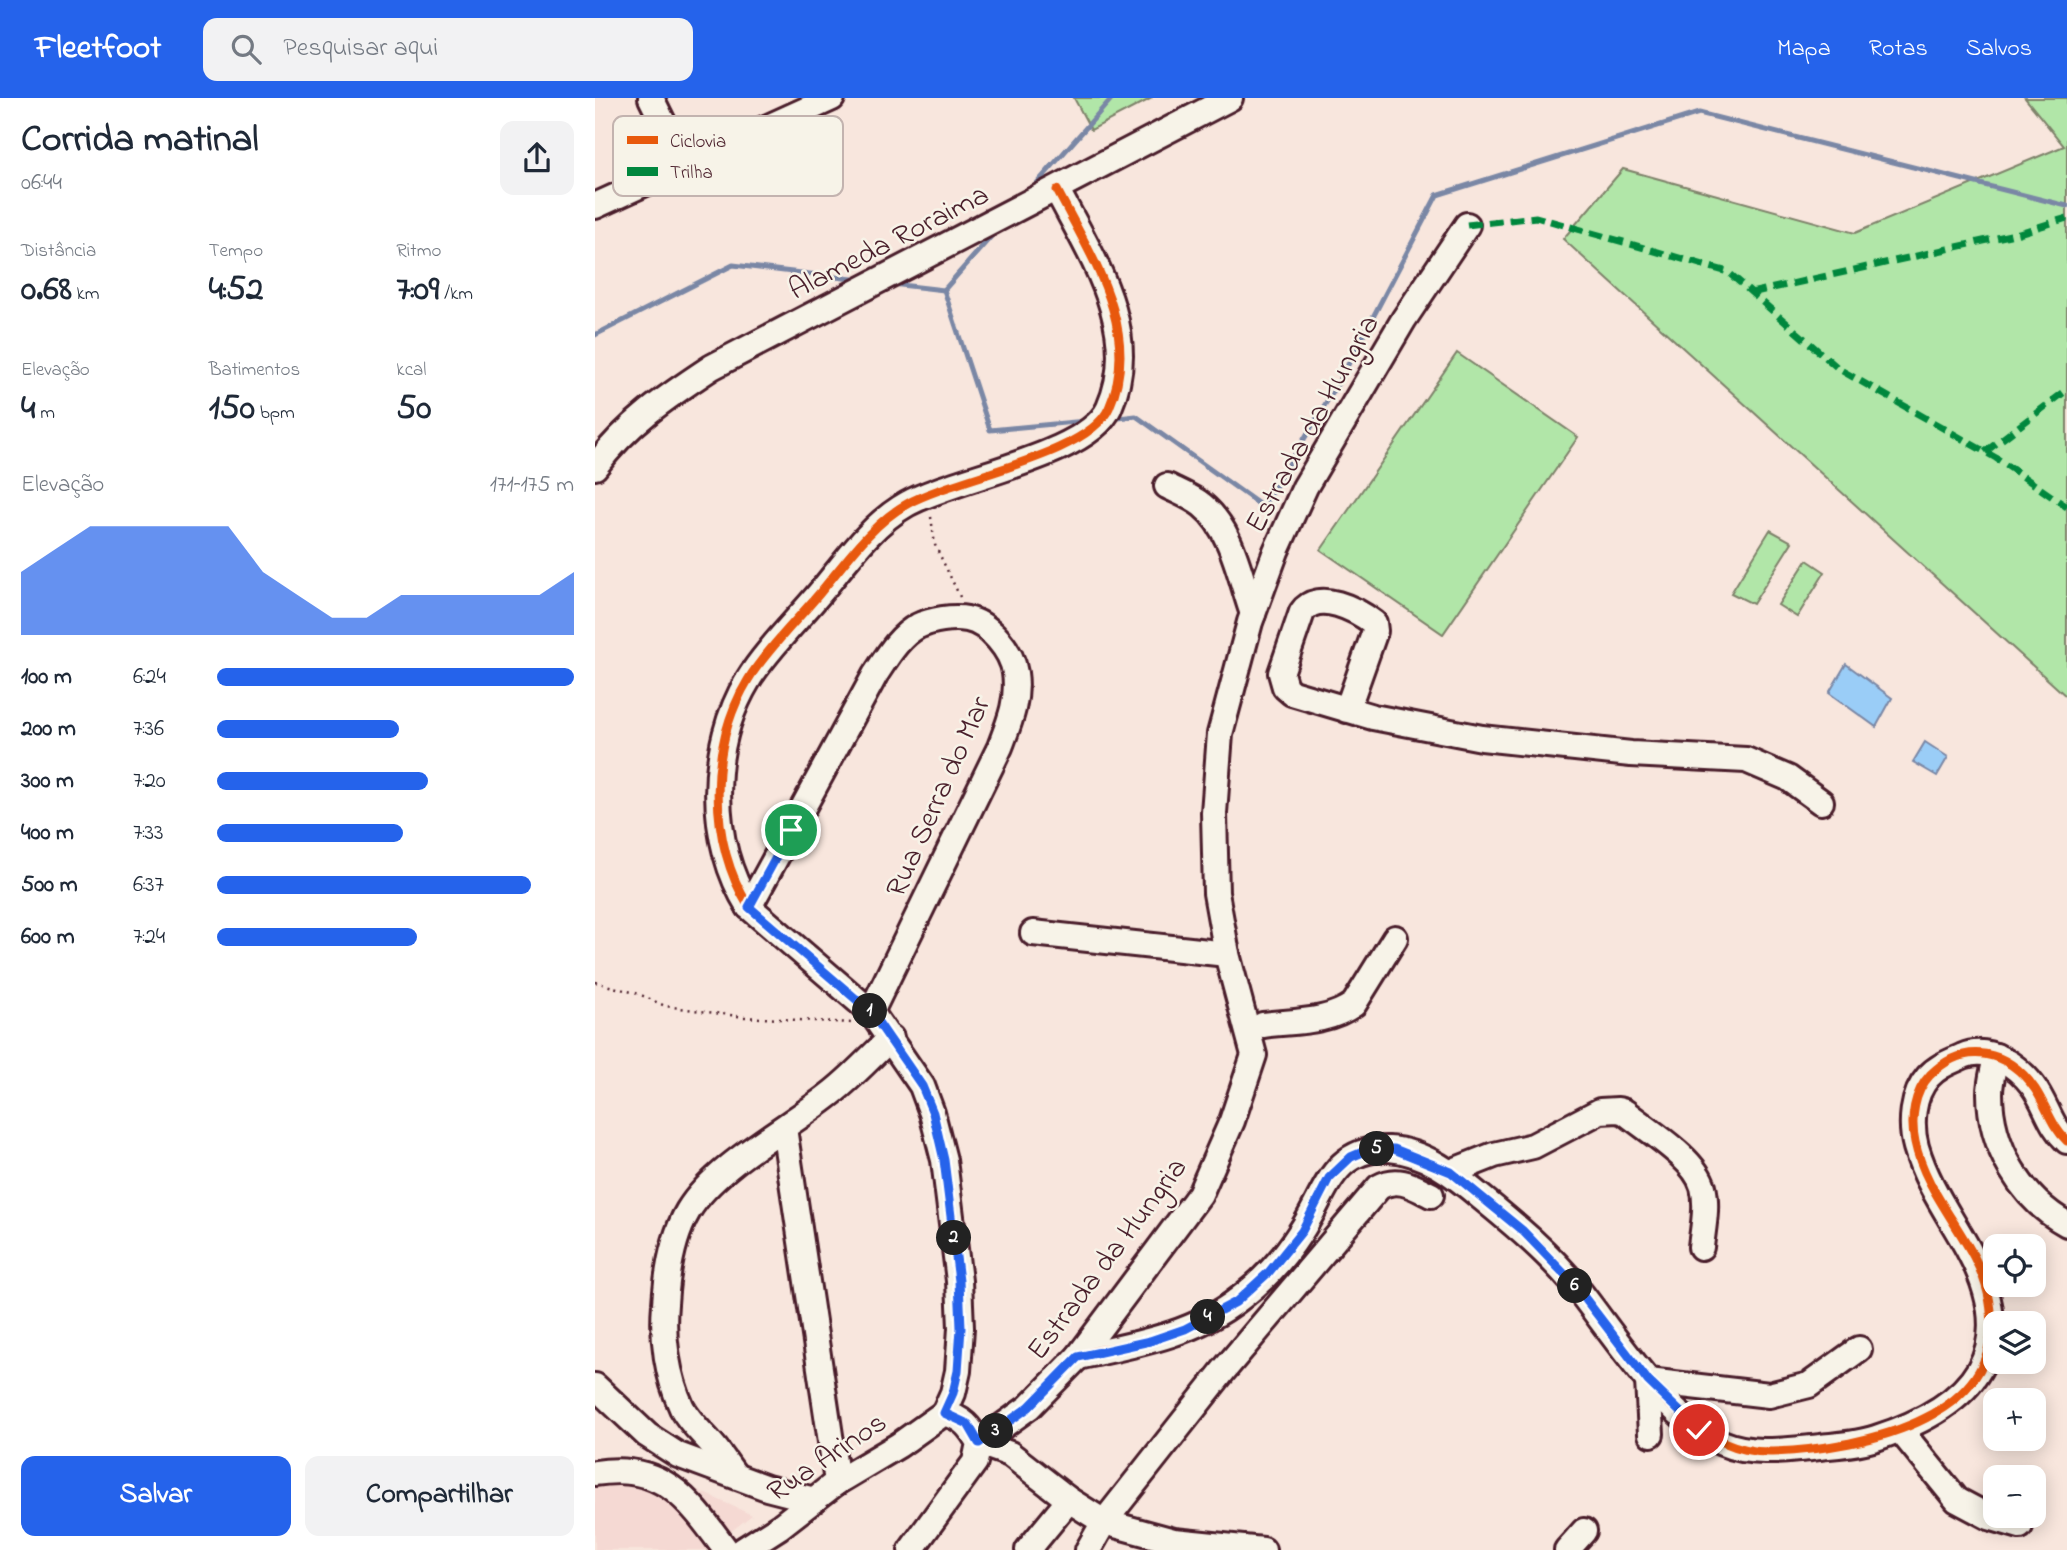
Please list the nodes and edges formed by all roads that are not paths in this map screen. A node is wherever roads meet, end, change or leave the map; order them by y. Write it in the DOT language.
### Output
graph roads {
  1 [pos="651,98"];
  2 [pos="832,98"];
  3 [pos="1230,98"];
  4 [pos="660,116"];
  5 [pos="792,116"];
  6 [pos="1057,190"];
  7 [pos="617,196"];
  8 [pos="595,206"];
  9 [pos="1467,225"];
  10 [pos="595,467"];
  11 [pos="1167,486"];
  12 [pos="1253,614"];
  13 [pos="1347,710"];
  14 [pos="1821,803"];
  15 [pos="749,907"];
  16 [pos="1033,933"];
  17 [pos="1395,938"];
  18 [pos="1227,954"];
  19 [pos="881,1025"];
  20 [pos="1263,1025"];
  21 [pos="1996,1056"];
  22 [pos="784,1128"];
  23 [pos="2067,1141"];
  24 [pos="1451,1172"];
  25 [pos="1431,1195"];
  26 [pos="2067,1224"];
  27 [pos="1701,1247"];
  28 [pos="1859,1349"];
  29 [pos="1078,1357"];
  30 [pos="1648,1381"];
  31 [pos="595,1386"];
  32 [pos="944,1413"];
  33 [pos="1900,1430"];
  34 [pos="1651,1434"];
  35 [pos="979,1443"];
  36 [pos="595,1473"];
  37 [pos="735,1475"];
  38 [pos="837,1482"];
  39 [pos="767,1488"];
  40 [pos="814,1500"];
  41 [pos="1069,1500"];
  42 [pos="1983,1514"];
  43 [pos="1104,1522"];
  44 [pos="779,1527"];
  45 [pos="1584,1531"];
  46 [pos="726,1550"];
  47 [pos="743,1550"];
  48 [pos="911,1550"];
  49 [pos="1028,1550"];
  50 [pos="1088,1550"];
  51 [pos="1263,1550"];
  52 [pos="1567,1550"];
  1 -- 4 [label="street"];
  2 -- 5 [label="street"];
  3 -- 6 [label="street, Alameda Roraima"];
  6 -- 10 [label="street, Alameda Roraima"];
  6 -- 15 [label="street"];
  7 -- 8 [label="street"];
  9 -- 12 [label="street, Estrada da Hungria"];
  11 -- 12 [label="street"];
  12 -- 18 [label="street, Estrada da Hungria"];
  13 -- 13 [label="street"];
  13 -- 14 [label="street"];
  15 -- 19 [label="street"];
  15 -- 19 [label="street, Rua Serra do Mar"];
  16 -- 18 [label="street"];
  17 -- 20 [label="street"];
  18 -- 29 [label="street, Estrada da Hungria"];
  19 -- 22 [label="street"];
  19 -- 32 [label="street"];
  21 -- 23 [label="street"];
  21 -- 26 [label="street"];
  21 -- 33 [label="street"];
  22 -- 37 [label="street"];
  22 -- 38 [label="street"];
  24 -- 27 [label="street"];
  24 -- 29 [label="street"];
  24 -- 30 [label="street"];
  25 -- 43 [label="street"];
  28 -- 30 [label="street"];
  29 -- 35 [label="street, Estrada da Hungria"];
  30 -- 33 [label="street"];
  30 -- 34 [label="street"];
  31 -- 37 [label="street"];
  32 -- 35 [label="street"];
  32 -- 38 [label="street, Rua Arinos"];
  33 -- 42 [label="street"];
  35 -- 41 [label="street"];
  35 -- 48 [label="street"];
  36 -- 46 [label="street"];
  37 -- 39 [label="street"];
  38 -- 40 [label="street, Rua Arinos"];
  39 -- 40 [label="street"];
  39 -- 44 [label="street"];
  40 -- 44 [label="street, Rua Arinos"];
  41 -- 43 [label="street"];
  41 -- 49 [label="street"];
  43 -- 50 [label="street"];
  43 -- 51 [label="street"];
  44 -- 47 [label="street, Rua Arinos"];
  45 -- 52 [label="street"];
}
